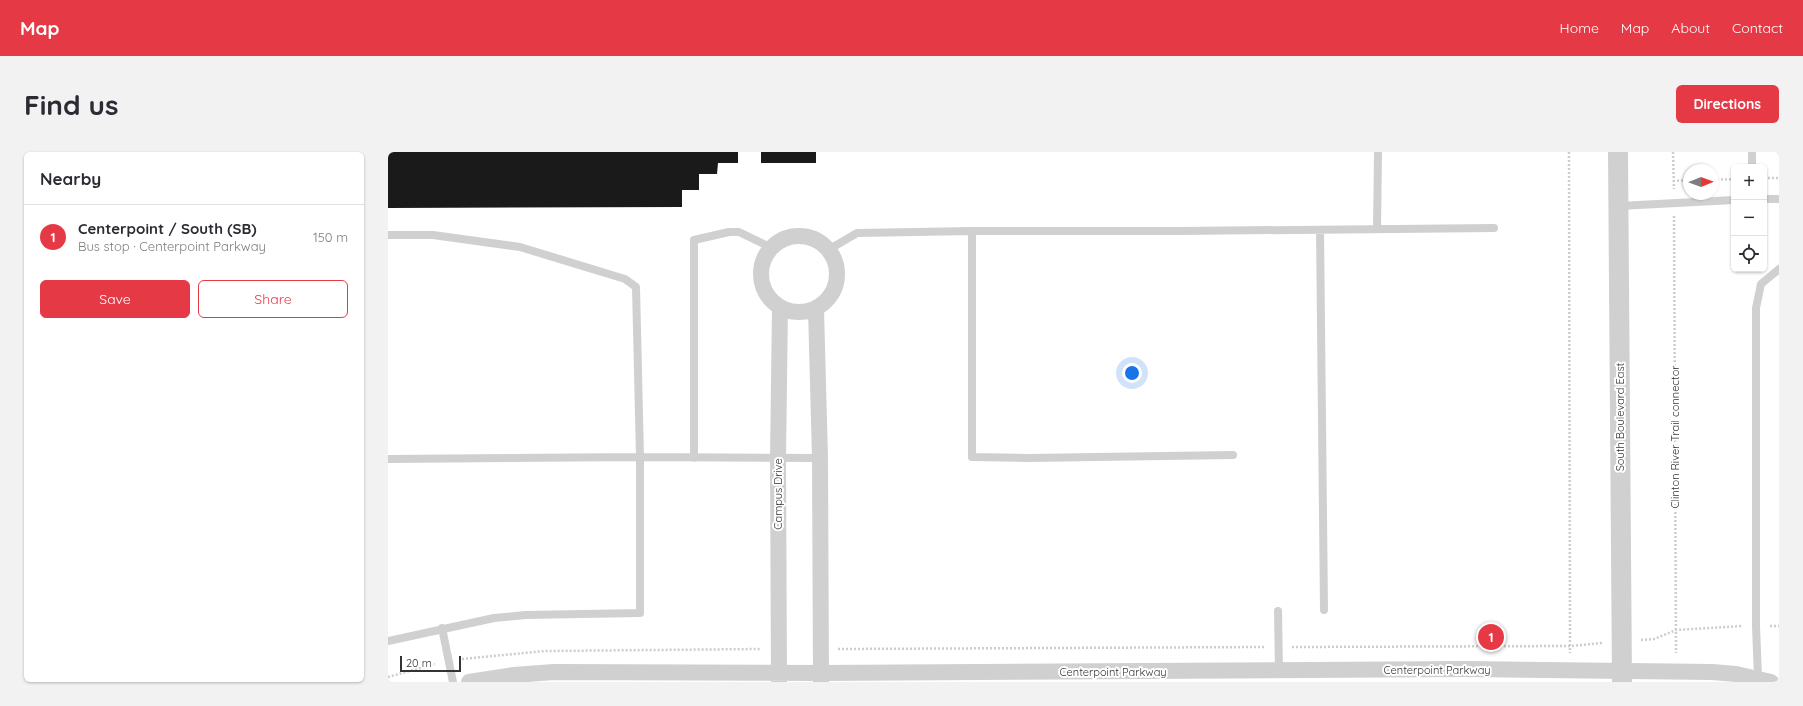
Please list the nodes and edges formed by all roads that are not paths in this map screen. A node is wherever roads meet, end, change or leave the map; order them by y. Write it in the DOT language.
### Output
graph roads {
  1 [pos="1378,152"];
  2 [pos="1618,152"];
  3 [pos="1752,152"];
  4 [pos="1752,164"];
  5 [pos="1779,198"];
  6 [pos="1767,199"];
  7 [pos="1731,200"];
  8 [pos="1618,206"];
  9 [pos="1494,228"];
  10 [pos="1377,229"];
  11 [pos="1320,230"];
  12 [pos="972,231"];
  13 [pos="388,235"];
  14 [pos="772,248"];
  15 [pos="828,250"];
  16 [pos="1779,269"];
  17 [pos="780,307"];
  18 [pos="816,309"];
  19 [pos="1233,455"];
  20 [pos="640,457"];
  21 [pos="694,458"];
  22 [pos="778,458"];
  23 [pos="820,458"];
  24 [pos="388,459"];
  25 [pos="1324,610"];
  26 [pos="1278,611"];
  27 [pos="442,628"];
  28 [pos="388,641"];
  29 [pos="1260,670"];
  30 [pos="1279,671"];
  31 [pos="1466,676"];
  32 [pos="617,677"];
  33 [pos="1622,677"];
  34 [pos="779,678"];
  35 [pos="821,678"];
  36 [pos="1762,681"];
  37 [pos="453,682"];
  38 [pos="469,682"];
  39 [pos="1225,682"];
  1 -- 10 [label="lane"];
  2 -- 8 [label="street, South Boulevard East"];
  3 -- 4 [label="lane"];
  5 -- 6 [label="lane"];
  7 -- 8 [label="lane"];
  8 -- 33 [label="street, South Boulevard East"];
  9 -- 10 [label="lane"];
  10 -- 11 [label="lane"];
  11 -- 12 [label="lane"];
  11 -- 25 [label="lane"];
  12 -- 15 [label="lane"];
  12 -- 19 [label="lane"];
  13 -- 20 [label="lane"];
  14 -- 15 [label="street"];
  14 -- 17 [label="street"];
  14 -- 21 [label="lane"];
  15 -- 18 [label="street"];
  16 -- 36 [label="lane"];
  17 -- 18 [label="street"];
  17 -- 22 [label="street, Campus Drive"];
  18 -- 23 [label="street"];
  20 -- 21 [label="lane"];
  20 -- 24 [label="lane"];
  20 -- 27 [label="lane"];
  21 -- 22 [label="lane"];
  22 -- 23 [label="lane"];
  22 -- 34 [label="street, Campus Drive"];
  23 -- 35 [label="street"];
  26 -- 30 [label="lane"];
  27 -- 28 [label="lane"];
  27 -- 37 [label="lane"];
  29 -- 30 [label="street, Centerpoint Parkway"];
  29 -- 35 [label="street, Centerpoint Parkway"];
  29 -- 39 [label="street"];
  30 -- 31 [label="street, Centerpoint Parkway"];
  31 -- 33 [label="street, Centerpoint Parkway"];
  32 -- 34 [label="street, Centerpoint Parkway"];
  32 -- 38 [label="street, Centerpoint Parkway"];
  33 -- 36 [label="street, Centerpoint Parkway"];
  34 -- 35 [label="street, Centerpoint Parkway"];
}
